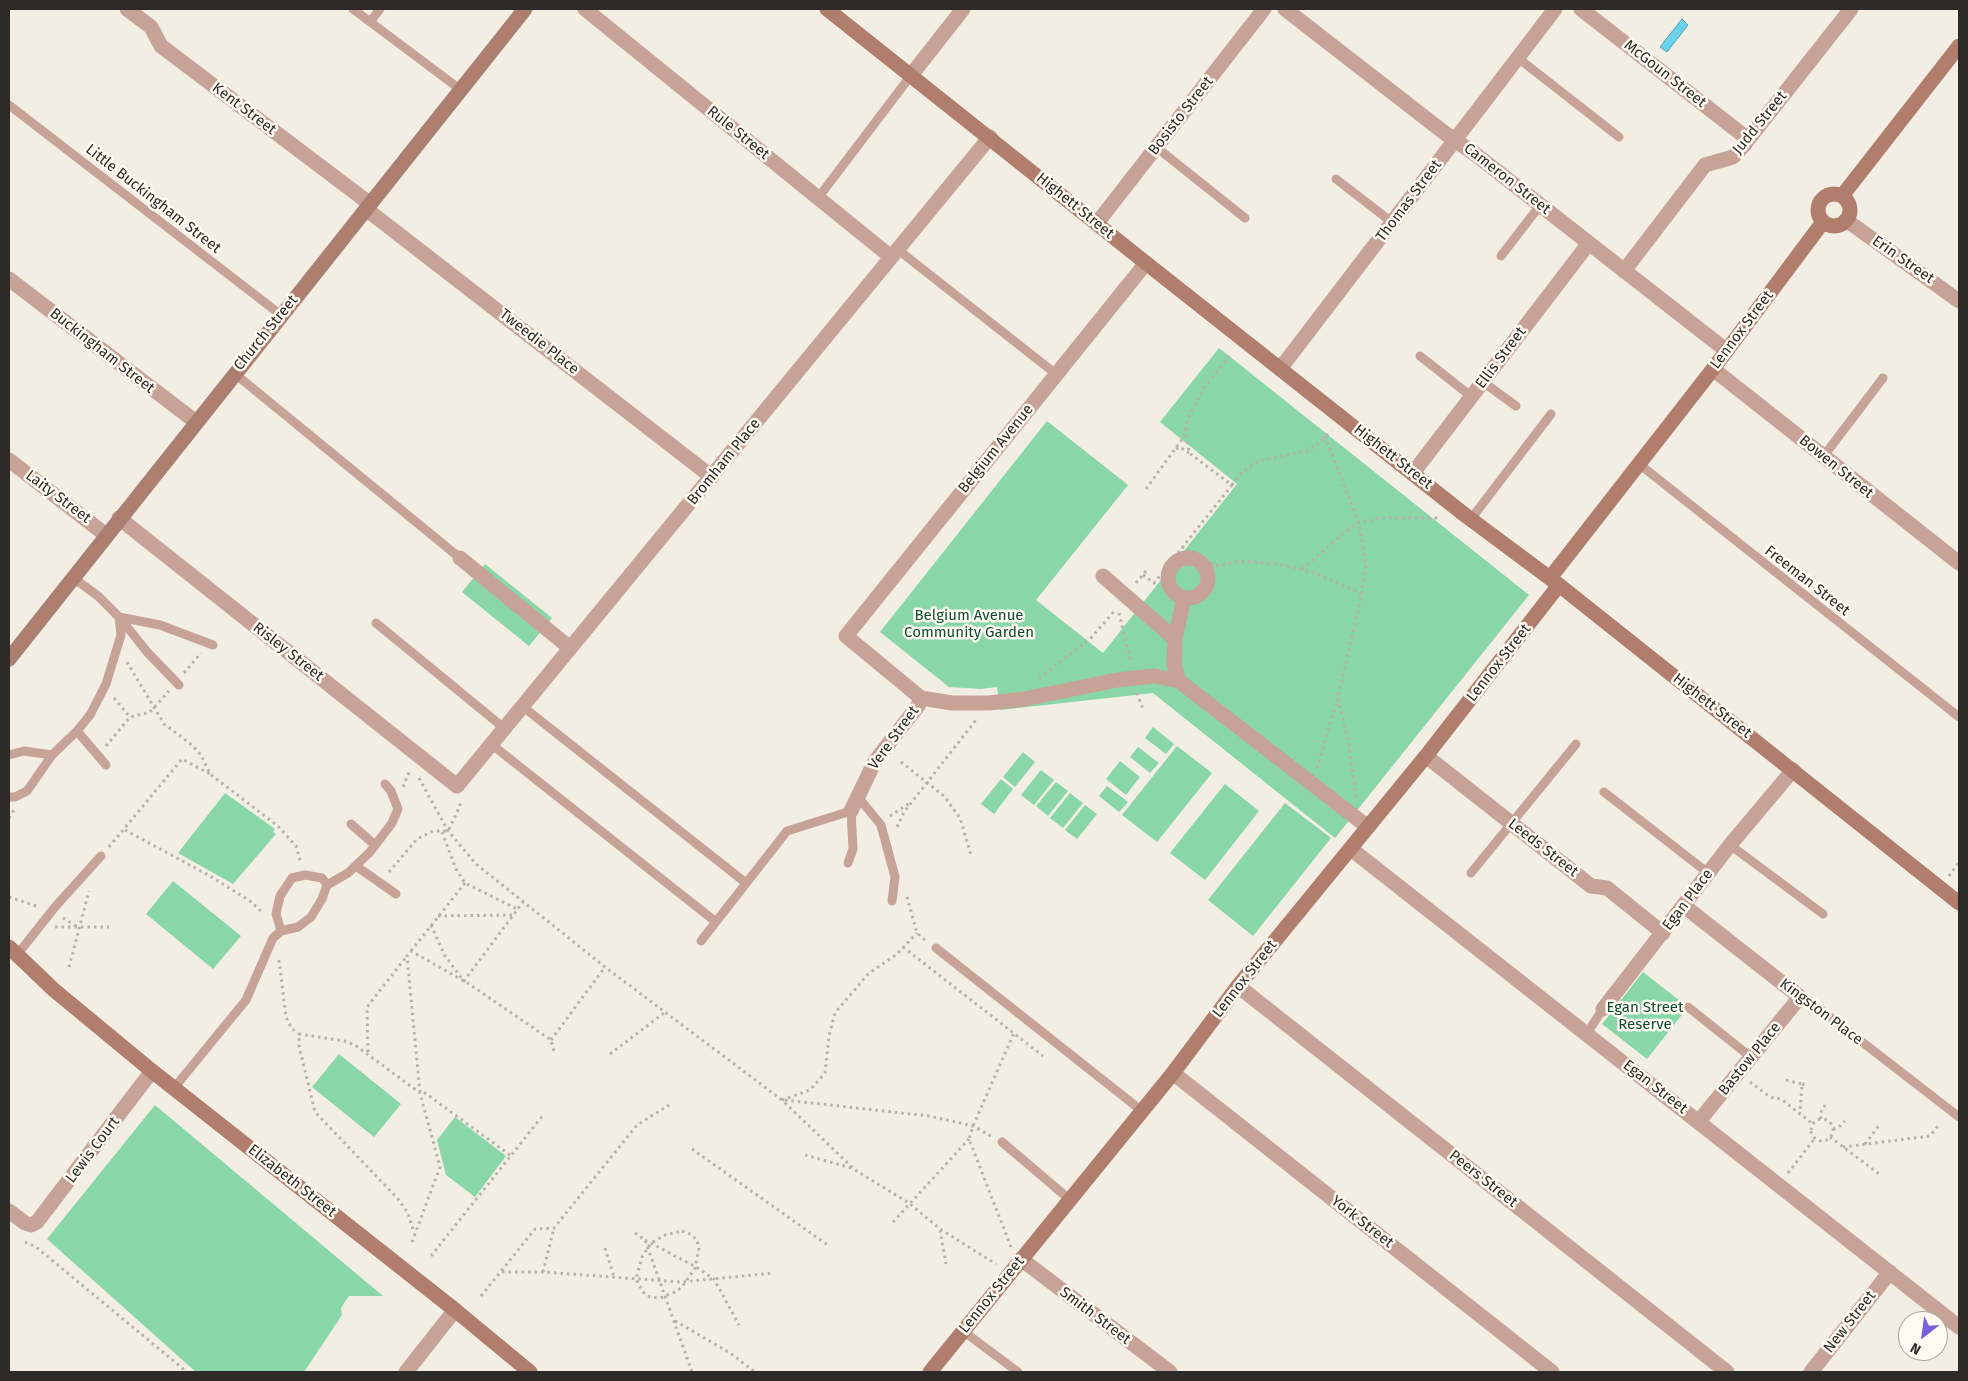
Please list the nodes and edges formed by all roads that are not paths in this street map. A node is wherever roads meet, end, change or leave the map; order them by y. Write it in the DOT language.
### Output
graph roads {
  1 [pos="127,9"];
  2 [pos="353,9"];
  3 [pos="380,9"];
  4 [pos="525,9"];
  5 [pos="585,9"];
  6 [pos="828,9"];
  7 [pos="963,9"];
  8 [pos="1264,9"];
  9 [pos="1285,9"];
  10 [pos="1556,9"];
  11 [pos="1581,9"];
  12 [pos="1851,9"];
  13 [pos="370,22"];
  14 [pos="1959,46"];
  15 [pos="1518,58"];
  16 [pos="912,74"];
  17 [pos="461,90"];
  18 [pos="9,105"];
  19 [pos="990,137"];
  20 [pos="1619,137"];
  21 [pos="1748,139"];
  22 [pos="1456,140"];
  23 [pos="1156,148"];
  24 [pos="1336,179"];
  25 [pos="1842,196"];
  26 [pos="818,198"];
  27 [pos="1541,204"];
  28 [pos="367,206"];
  29 [pos="1245,218"];
  30 [pos="1846,220"];
  31 [pos="1393,222"];
  32 [pos="1823,222"];
  33 [pos="1097,223"];
  34 [pos="1589,243"];
  35 [pos="894,253"];
  36 [pos="1501,256"];
  37 [pos="1146,263"];
  38 [pos="1624,271"];
  39 [pos="9,279"];
  40 [pos="1958,296"];
  41 [pos="281,315"];
  42 [pos="1727,351"];
  43 [pos="1420,356"];
  44 [pos="1280,369"];
  45 [pos="1713,369"];
  46 [pos="234,373"];
  47 [pos="1056,374"];
  48 [pos="1883,378"];
  49 [pos="1483,382"];
  50 [pos="1472,397"];
  51 [pos="1516,406"];
  52 [pos="1551,414"];
  53 [pos="196,422"];
  54 [pos="1823,457"];
  55 [pos="9,460"];
  56 [pos="1638,464"];
  57 [pos="1413,473"];
  58 [pos="712,476"];
  59 [pos="119,518"];
  60 [pos="1471,519"];
  61 [pos="106,535"];
  62 [pos="460,558"];
  63 [pos="1959,563"];
  64 [pos="1103,576"];
  65 [pos="72,577"];
  66 [pos="1555,582"];
  67 [pos="1184,598"];
  68 [pos="119,617"];
  69 [pos="376,623"];
  70 [pos="846,636"];
  71 [pos="1176,639"];
  72 [pos="211,645"];
  73 [pos="570,648"];
  74 [pos="11,651"];
  75 [pos="1179,681"];
  76 [pos="178,684"];
  77 [pos="921,698"];
  78 [pos="522,706"];
  79 [pos="1959,718"];
  80 [pos="504,728"];
  81 [pos="77,731"];
  82 [pos="491,744"];
  83 [pos="1576,744"];
  84 [pos="9,754"];
  85 [pos="52,755"];
  86 [pos="1426,756"];
  87 [pos="106,765"];
  88 [pos="1793,770"];
  89 [pos="385,784"];
  90 [pos="457,786"];
  91 [pos="1604,792"];
  92 [pos="9,797"];
  93 [pos="855,804"];
  94 [pos="1511,823"];
  95 [pos="351,824"];
  96 [pos="1368,827"];
  97 [pos="375,845"];
  98 [pos="1730,845"];
  99 [pos="1351,849"];
  100 [pos="101,856"];
  101 [pos="848,863"];
  102 [pos="356,866"];
  103 [pos="1471,873"];
  104 [pos="1708,873"];
  105 [pos="746,883"];
  106 [pos="327,885"];
  107 [pos="396,894"];
  108 [pos="892,901"];
  109 [pos="1959,903"];
  110 [pos="1684,906"];
  111 [pos="1823,914"];
  112 [pos="716,922"];
  113 [pos="281,931"];
  114 [pos="1663,933"];
  115 [pos="701,941"];
  116 [pos="936,948"];
  117 [pos="12,954"];
  118 [pos="1238,986"];
  119 [pos="1800,997"];
  120 [pos="1688,1007"];
  121 [pos="1603,1009"];
  122 [pos="1586,1033"];
  123 [pos="1752,1058"];
  124 [pos="152,1071"];
  125 [pos="1173,1073"];
  126 [pos="174,1088"];
  127 [pos="1142,1111"];
  128 [pos="1959,1117"];
  129 [pos="1699,1122"];
  130 [pos="1002,1142"];
  131 [pos="1070,1199"];
  132 [pos="9,1211"];
  133 [pos="1016,1255"];
  134 [pos="1890,1272"];
  135 [pos="455,1310"];
  136 [pos="1959,1327"];
  137 [pos="963,1331"];
  138 [pos="406,1372"];
  139 [pos="530,1372"];
  140 [pos="930,1372"];
  141 [pos="1018,1372"];
  142 [pos="1170,1372"];
  143 [pos="1552,1372"];
  144 [pos="1728,1372"];
  145 [pos="1811,1372"];
  1 -- 28 [label="street, Kent Street"];
  2 -- 13 [label="lane"];
  3 -- 13 [label="lane"];
  4 -- 17 [label="street, Church Street"];
  5 -- 26 [label="street, Rule Street"];
  6 -- 16 [label="street, Highett Street"];
  7 -- 16 [label="street"];
  8 -- 23 [label="street, Bosisto Street"];
  9 -- 22 [label="street, Cameron Street"];
  10 -- 15 [label="street, Thomas Street"];
  11 -- 21 [label="street, McGoun Street"];
  12 -- 21 [label="street, Judd Street"];
  13 -- 17 [label="lane"];
  14 -- 25 [label="street"];
  15 -- 20 [label="lane"];
  15 -- 22 [label="street, Thomas Street"];
  16 -- 19 [label="street, Highett Street"];
  16 -- 26 [label="lane"];
  17 -- 28 [label="street, Church Street"];
  18 -- 41 [label="lane, Little Buckingham Street"];
  19 -- 33 [label="street, Highett Street"];
  19 -- 35 [label="street, Bromham Place"];
  21 -- 38 [label="street, Judd Street"];
  22 -- 27 [label="street, Cameron Street"];
  22 -- 31 [label="street, Thomas Street"];
  23 -- 29 [label="lane"];
  23 -- 33 [label="street, Bosisto Street"];
  24 -- 31 [label="lane"];
  25 -- 30 [label="street"];
  25 -- 32 [label="street"];
  26 -- 35 [label="street, Rule Street"];
  27 -- 34 [label="street, Cameron Street"];
  27 -- 36 [label="lane"];
  28 -- 41 [label="street, Church Street"];
  28 -- 58 [label="street, Tweedie Place"];
  30 -- 32 [label="street"];
  30 -- 40 [label="street, Erin Street"];
  31 -- 44 [label="street, Thomas Street"];
  32 -- 42 [label="street, Lennox Street"];
  33 -- 37 [label="street, Highett Street"];
  34 -- 38 [label="street, Cameron Street"];
  34 -- 49 [label="street, Ellis Street"];
  35 -- 47 [label="lane"];
  35 -- 58 [label="street, Bromham Place"];
  37 -- 44 [label="street, Highett Street"];
  37 -- 47 [label="street, Belgium Avenue"];
  38 -- 42 [label="street, Cameron Street"];
  39 -- 53 [label="street, Buckingham Street"];
  41 -- 46 [label="street, Church Street"];
  42 -- 45 [label="street, Lennox Street"];
  43 -- 50 [label="lane"];
  44 -- 57 [label="street, Highett Street"];
  45 -- 54 [label="street, Bowen Street"];
  45 -- 56 [label="street, Lennox Street"];
  46 -- 53 [label="street, Church Street"];
  46 -- 62 [label="lane"];
  47 -- 70 [label="street, Belgium Avenue"];
  48 -- 54 [label="lane"];
  49 -- 50 [label="street, Ellis Street"];
  49 -- 51 [label="lane"];
  50 -- 57 [label="street, Ellis Street"];
  52 -- 60 [label="lane"];
  53 -- 59 [label="street, Church Street"];
  54 -- 63 [label="street, Bowen Street"];
  55 -- 61 [label="street, Laity Street"];
  56 -- 66 [label="street, Lennox Street"];
  56 -- 79 [label="lane, Freeman Street"];
  57 -- 60 [label="street, Highett Street"];
  58 -- 73 [label="street, Bromham Place"];
  59 -- 61 [label="street, Church Street"];
  59 -- 90 [label="street, Risley Street"];
  60 -- 66 [label="street, Highett Street"];
  61 -- 65 [label="street, Church Street"];
  62 -- 73 [label="street"];
  64 -- 71 [label="street"];
  65 -- 68 [label="lane"];
  65 -- 74 [label="street, Church Street"];
  66 -- 86 [label="street, Lennox Street"];
  66 -- 88 [label="street, Highett Street"];
  67 -- 71 [label="street"];
  68 -- 72 [label="lane"];
  68 -- 76 [label="lane"];
  68 -- 81 [label="lane"];
  69 -- 80 [label="lane"];
  70 -- 77 [label="street, Vere Street"];
  71 -- 75 [label="street"];
  73 -- 78 [label="street, Bromham Place"];
  75 -- 77 [label="street"];
  75 -- 96 [label="street"];
  77 -- 93 [label="street, Vere Street"];
  78 -- 80 [label="street, Bromham Place"];
  78 -- 105 [label="lane"];
  80 -- 82 [label="street, Bromham Place"];
  81 -- 85 [label="lane"];
  81 -- 87 [label="lane"];
  82 -- 90 [label="street, Bromham Place"];
  82 -- 112 [label="lane"];
  83 -- 94 [label="lane"];
  84 -- 85 [label="lane"];
  85 -- 92 [label="lane"];
  86 -- 94 [label="street, Leeds Street"];
  86 -- 96 [label="street, Lennox Street"];
  88 -- 98 [label="street, Egan Place"];
  88 -- 109 [label="street, Highett Street"];
  89 -- 97 [label="lane"];
  91 -- 104 [label="lane"];
  93 -- 101 [label="lane"];
  93 -- 105 [label="lane"];
  93 -- 108 [label="lane"];
  94 -- 103 [label="lane"];
  94 -- 114 [label="street, Leeds Street"];
  95 -- 97 [label="lane"];
  96 -- 99 [label="street, Lennox Street"];
  97 -- 102 [label="lane"];
  98 -- 104 [label="street, Egan Place"];
  98 -- 111 [label="lane"];
  99 -- 118 [label="street, Lennox Street"];
  99 -- 122 [label="street, Egan Street"];
  100 -- 117 [label="lane"];
  102 -- 106 [label="lane"];
  102 -- 107 [label="lane"];
  104 -- 110 [label="street, Egan Place"];
  105 -- 112 [label="lane"];
  106 -- 113 [label="lane"];
  106 -- 113 [label="lane"];
  110 -- 114 [label="street, Egan Place"];
  110 -- 119 [label="street, Kingston Place"];
  112 -- 115 [label="lane"];
  113 -- 126 [label="lane"];
  114 -- 121 [label="street, Egan Place"];
  116 -- 127 [label="lane"];
  117 -- 124 [label="street, Elizabeth Street"];
  118 -- 125 [label="street, Lennox Street"];
  118 -- 144 [label="street, Peers Street"];
  119 -- 123 [label="street, Bastow Place"];
  119 -- 128 [label="lane, Kingston Place"];
  120 -- 123 [label="lane"];
  121 -- 122 [label="lane, Egan Place"];
  122 -- 129 [label="street, Egan Street"];
  123 -- 129 [label="street, Bastow Place"];
  124 -- 126 [label="street, Elizabeth Street"];
  124 -- 132 [label="street, Lewis Court"];
  125 -- 127 [label="street, Lennox Street"];
  125 -- 143 [label="street, York Street"];
  126 -- 135 [label="street, Elizabeth Street"];
  127 -- 131 [label="street, Lennox Street"];
  129 -- 134 [label="street, Egan Street"];
  130 -- 131 [label="lane"];
  131 -- 133 [label="street, Lennox Street"];
  133 -- 137 [label="street, Lennox Street"];
  133 -- 142 [label="street, Smith Street"];
  134 -- 136 [label="street, Egan Street"];
  134 -- 145 [label="street, New Street"];
  135 -- 138 [label="street"];
  135 -- 139 [label="street, Elizabeth Street"];
  137 -- 140 [label="street, Lennox Street"];
  137 -- 141 [label="lane"];
}
